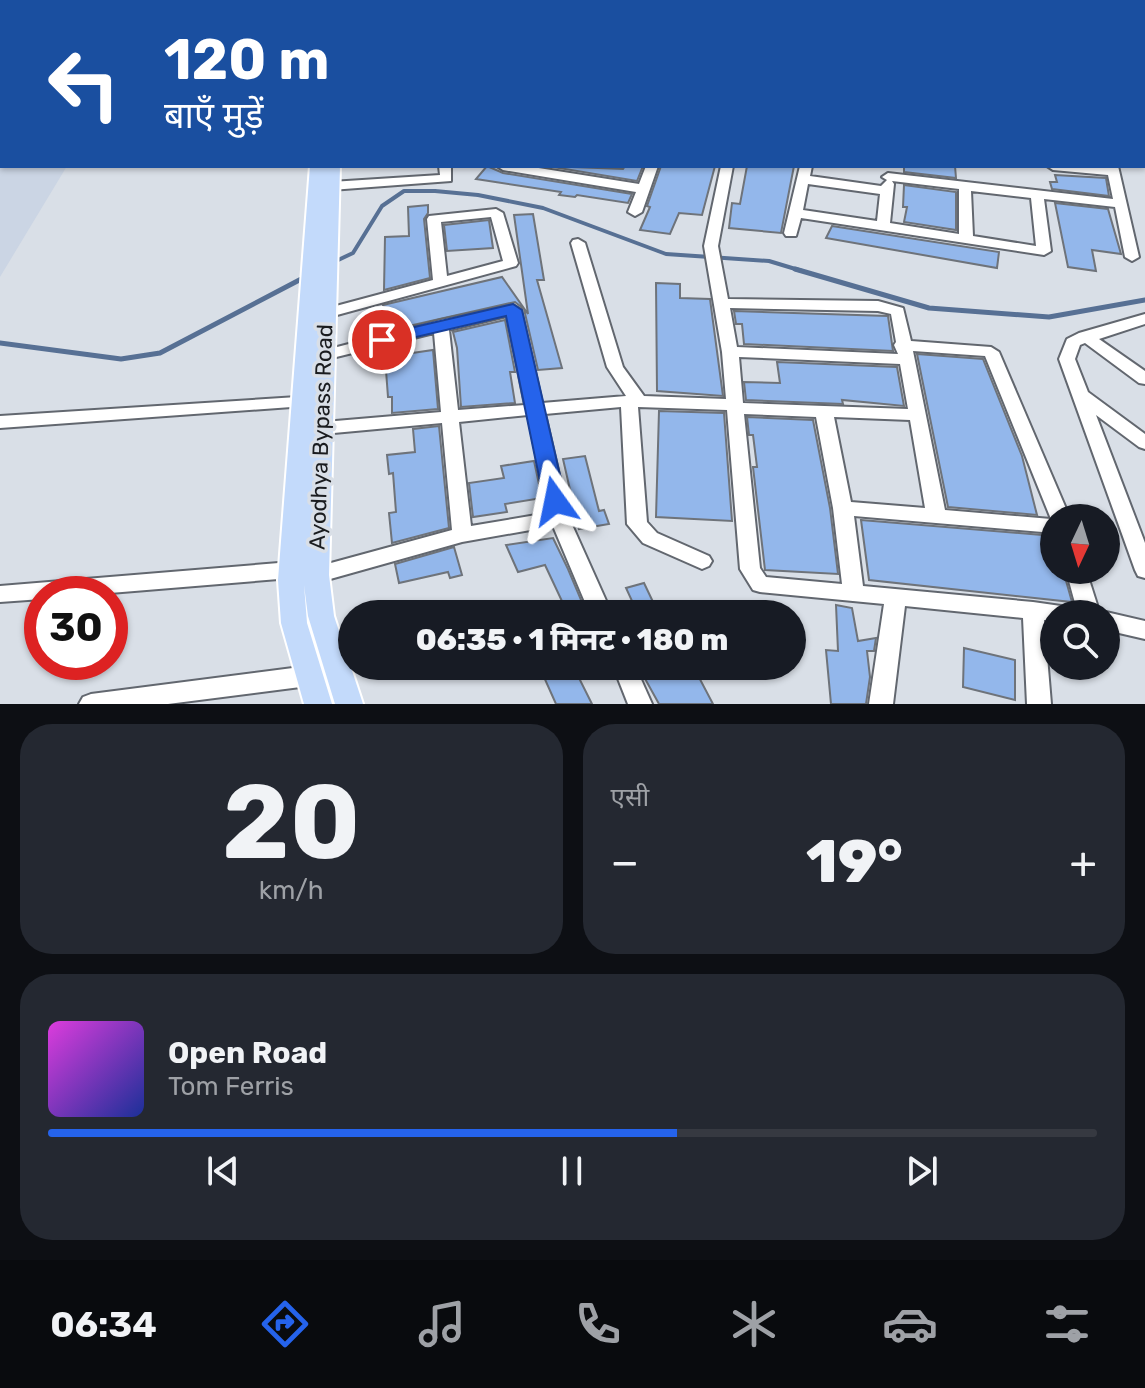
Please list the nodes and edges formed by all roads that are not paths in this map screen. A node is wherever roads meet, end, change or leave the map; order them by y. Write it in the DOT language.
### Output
graph roads {
  1 [pos="318,168"];
  2 [pos="332,168"];
  3 [pos="372,168"];
  4 [pos="445,168"];
  5 [pos="515,168"];
  6 [pos="651,168"];
  7 [pos="727,168"];
  8 [pos="1112,169"];
  9 [pos="804,172"];
  10 [pos="888,178"];
  11 [pos="373,182"];
  12 [pos="331,186"];
  13 [pos="965,186"];
  14 [pos="644,189"];
  15 [pos="1037,194"];
  16 [pos="1119,204"];
  17 [pos="635,212"];
  18 [pos="796,213"];
  19 [pos="883,226"];
  20 [pos="791,233"];
  21 [pos="966,239"];
  22 [pos="578,243"];
  23 [pos="319,246"];
  24 [pos="1132,257"];
  25 [pos="440,282"];
  26 [pos="321,302"];
  27 [pos="721,303"];
  28 [pos="1145,319"];
  29 [pos="441,325"];
  30 [pos="1085,336"];
  31 [pos="730,352"];
  32 [pos="903,352"];
  33 [pos="324,355"];
  34 [pos="1145,379"];
  35 [pos="1082,395"];
  36 [pos="312,401"];
  37 [pos="634,401"];
  38 [pos="734,406"];
  39 [pos="535,408"];
  40 [pos="824,412"];
  41 [pos="916,415"];
  42 [pos="448,417"];
  43 [pos="0,422"];
  44 [pos="321,428"];
  45 [pos="299,431"];
  46 [pos="1145,443"];
  47 [pos="308,461"];
  48 [pos="1054,504"];
  49 [pos="843,508"];
  50 [pos="936,515"];
  51 [pos="559,518"];
  52 [pos="1040,525"];
  53 [pos="462,535"];
  54 [pos="702,561"];
  55 [pos="1145,570"];
  56 [pos="304,572"];
  57 [pos="854,593"];
  58 [pos="0,594"];
  59 [pos="896,597"];
  60 [pos="595,600"];
  61 [pos="1033,610"];
  62 [pos="1040,611"];
  63 [pos="1120,624"];
  64 [pos="1145,630"];
  65 [pos="336,667"];
  66 [pos="309,677"];
  67 [pos="630,680"];
  68 [pos="93,704"];
  69 [pos="318,704"];
  70 [pos="349,704"];
  71 [pos="640,704"];
  72 [pos="881,704"];
  73 [pos="1039,704"];
  1 -- 23 [label="main road, Ayodhya Bypass Road"];
  2 -- 12 [label="main road, Ayodhya Bypass Road"];
  3 -- 11 [label="street"];
  4 -- 11 [label="street"];
  5 -- 14 [label="street"];
  6 -- 14 [label="street"];
  7 -- 27 [label="street"];
  8 -- 16 [label="street"];
  9 -- 10 [label="street"];
  9 -- 18 [label="street"];
  10 -- 13 [label="street"];
  10 -- 19 [label="street"];
  11 -- 12 [label="street"];
  12 -- 23 [label="main road, Ayodhya Bypass Road"];
  13 -- 15 [label="street"];
  13 -- 21 [label="street"];
  14 -- 17 [label="street"];
  15 -- 16 [label="street"];
  15 -- 21 [label="street"];
  16 -- 24 [label="street"];
  18 -- 19 [label="street"];
  18 -- 20 [label="street"];
  19 -- 21 [label="street"];
  22 -- 37 [label="street"];
  23 -- 26 [label="main road, Ayodhya Bypass Road"];
  25 -- 25 [label="street"];
  25 -- 26 [label="street"];
  26 -- 33 [label="main road, Ayodhya Bypass Road"];
  26 -- 36 [label="main road, Ayodhya Bypass Road"];
  27 -- 31 [label="street"];
  27 -- 32 [label="street"];
  28 -- 30 [label="street"];
  29 -- 33 [label="street"];
  29 -- 39 [label="street"];
  29 -- 42 [label="street"];
  30 -- 34 [label="street"];
  30 -- 35 [label="street"];
  31 -- 32 [label="street"];
  31 -- 38 [label="street"];
  32 -- 41 [label="street"];
  32 -- 48 [label="street"];
  33 -- 36 [label="main road, Ayodhya Bypass Road"];
  35 -- 46 [label="street"];
  35 -- 55 [label="street"];
  36 -- 43 [label="street"];
  36 -- 44 [label="main road, Ayodhya Bypass Road"];
  36 -- 45 [label="main road, Ayodhya Bypass Road"];
  37 -- 38 [label="street"];
  37 -- 39 [label="street"];
  37 -- 54 [label="street"];
  38 -- 40 [label="street"];
  38 -- 57 [label="street"];
  39 -- 42 [label="street"];
  39 -- 51 [label="street"];
  40 -- 41 [label="street"];
  40 -- 49 [label="street"];
  41 -- 50 [label="street"];
  42 -- 44 [label="street"];
  42 -- 53 [label="street"];
  44 -- 45 [label="street"];
  44 -- 47 [label="main road, Ayodhya Bypass Road"];
  45 -- 47 [label="main road, Ayodhya Bypass Road"];
  47 -- 56 [label="main road, Ayodhya Bypass Road"];
  49 -- 50 [label="street"];
  49 -- 57 [label="street"];
  50 -- 52 [label="street"];
  51 -- 53 [label="street"];
  51 -- 60 [label="street"];
  53 -- 56 [label="street"];
  56 -- 58 [label="street"];
  56 -- 65 [label="main road, Ayodhya Bypass Road"];
  56 -- 66 [label="main road, Ayodhya Bypass Road"];
  57 -- 59 [label="street"];
  59 -- 61 [label="street"];
  59 -- 72 [label="street"];
  61 -- 62 [label="street"];
  61 -- 73 [label="street"];
  63 -- 64 [label="street"];
  65 -- 66 [label="street"];
  65 -- 70 [label="main road, Ayodhya Bypass Road"];
  66 -- 68 [label="street"];
  66 -- 69 [label="main road, Ayodhya Bypass Road"];
  67 -- 71 [label="street"];
}
